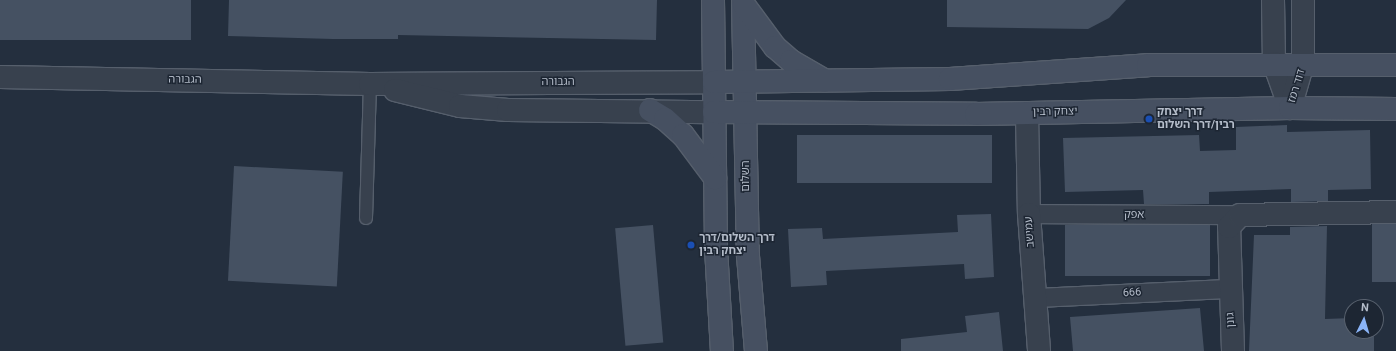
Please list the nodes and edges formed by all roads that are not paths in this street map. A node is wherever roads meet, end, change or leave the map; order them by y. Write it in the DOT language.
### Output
graph roads {
  1 [pos="713,0"];
  2 [pos="1273,0"];
  3 [pos="1303,0"];
  4 [pos="744,3"];
  5 [pos="1274,63"];
  6 [pos="1303,64"];
  7 [pos="1396,65"];
  8 [pos="0,77"];
  9 [pos="714,82"];
  10 [pos="745,82"];
  11 [pos="827,82"];
  12 [pos="370,84"];
  13 [pos="1290,108"];
  14 [pos="1396,109"];
  15 [pos="650,110"];
  16 [pos="714,112"];
  17 [pos="1026,113"];
  18 [pos="746,114"];
  19 [pos="715,178"];
  20 [pos="1396,212"];
  21 [pos="1029,214"];
  22 [pos="1240,215"];
  23 [pos="366,218"];
  24 [pos="1229,288"];
  25 [pos="1036,298"];
  26 [pos="722,351"];
  27 [pos="756,351"];
  28 [pos="1040,351"];
  29 [pos="1233,351"];
  1 -- 9 [label="main road"];
  2 -- 5 [label="street, דוד רמז"];
  3 -- 6 [label="street, דוד רמז"];
  4 -- 10 [label="main road, השלום"];
  4 -- 11 [label="main road"];
  5 -- 6 [label="main road"];
  5 -- 11 [label="main road"];
  5 -- 13 [label="street, דוד רמז"];
  6 -- 7 [label="main road"];
  6 -- 13 [label="street, דוד רמז"];
  8 -- 12 [label="street, הגבורה"];
  9 -- 10 [label="main road, הגבורה"];
  9 -- 12 [label="street, הגבורה"];
  9 -- 16 [label="main road"];
  10 -- 11 [label="main road"];
  10 -- 18 [label="main road, השלום"];
  12 -- 15 [label="street, הגבורה"];
  12 -- 23 [label="lane"];
  13 -- 14 [label="main road, יצחק רבין"];
  13 -- 17 [label="main road, יצחק רבין"];
  15 -- 16 [label="street, הגבורה"];
  15 -- 19 [label="main road"];
  16 -- 18 [label="main road, יצחק רבין"];
  16 -- 19 [label="main road"];
  17 -- 18 [label="main road, יצחק רבין"];
  17 -- 21 [label="street, עמישב"];
  18 -- 27 [label="main road, השלום"];
  19 -- 26 [label="main road"];
  20 -- 22 [label="street, אפק"];
  21 -- 22 [label="street, אפק"];
  21 -- 25 [label="street, עמישב"];
  22 -- 24 [label="street"];
  24 -- 25 [label="street, 666"];
  24 -- 29 [label="street, גונן"];
  25 -- 28 [label="street, עמישב"];
}
